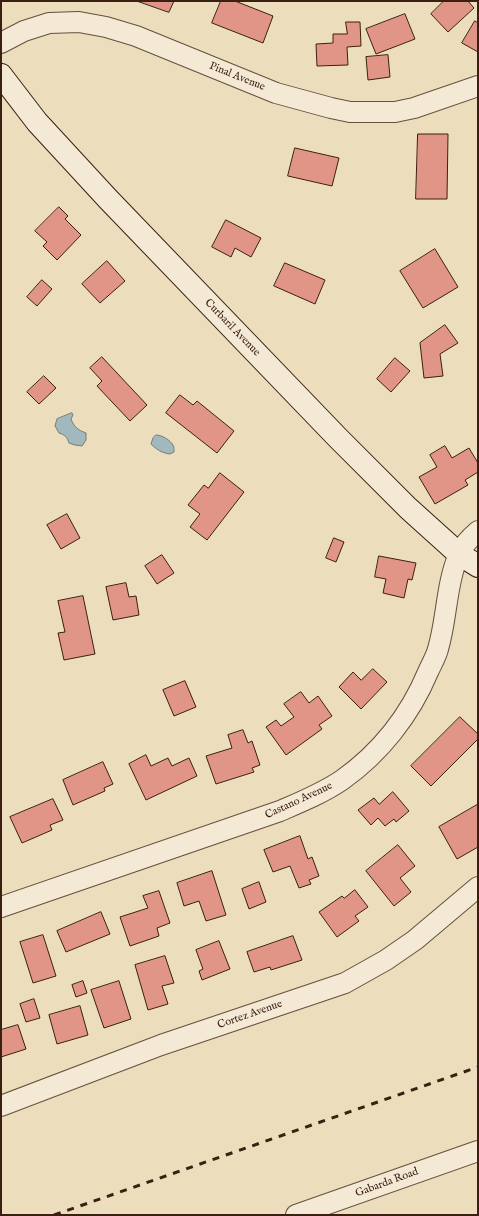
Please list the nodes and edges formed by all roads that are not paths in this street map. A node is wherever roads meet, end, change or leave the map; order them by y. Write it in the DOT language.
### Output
graph roads {
  1 [pos="1,43"];
  2 [pos="1,75"];
  3 [pos="478,86"];
  4 [pos="478,531"];
  5 [pos="459,554"];
  6 [pos="478,566"];
  7 [pos="478,887"];
  8 [pos="1,907"];
  9 [pos="1,1106"];
  10 [pos="478,1151"];
  11 [pos="332,1203"];
  12 [pos="296,1215"];
  13 [pos="347,1215"];
  1 -- 3 [label="street, Pinal Avenue"];
  2 -- 5 [label="street, Curbaril Avenue"];
  4 -- 5 [label="street, Castano Avenue"];
  5 -- 6 [label="street, Curbaril Avenue"];
  5 -- 8 [label="street, Castano Avenue"];
  7 -- 9 [label="street, Cortez Avenue"];
  10 -- 11 [label="street, Gabarda Road"];
  11 -- 12 [label="street, Gabarda Road"];
  11 -- 13 [label="street"];
}
